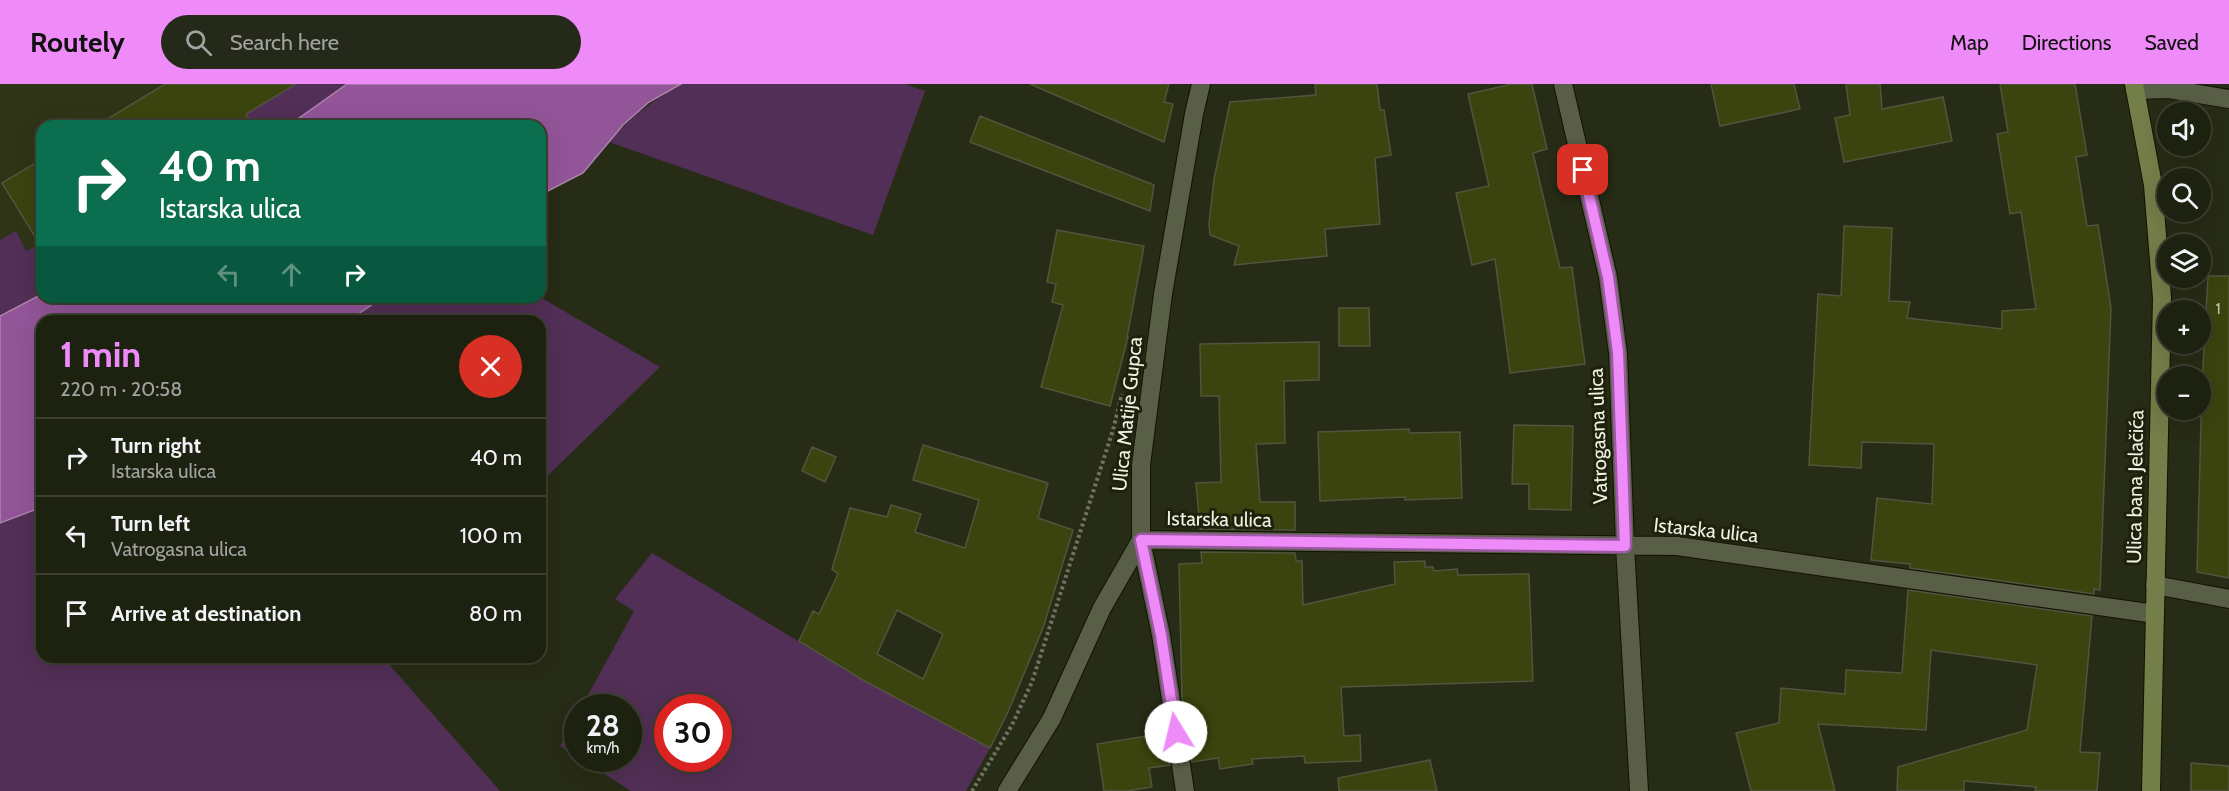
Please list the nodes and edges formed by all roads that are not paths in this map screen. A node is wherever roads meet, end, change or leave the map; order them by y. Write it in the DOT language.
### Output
graph roads {
  1 [pos="1201,84"];
  2 [pos="1563,84"];
  3 [pos="2134,87"];
  4 [pos="2229,99"];
  5 [pos="1141,540"];
  6 [pos="1625,546"];
  7 [pos="2155,585"];
  8 [pos="2229,599"];
  9 [pos="2155,614"];
  10 [pos="1007,791"];
  11 [pos="1185,791"];
  12 [pos="1639,791"];
  13 [pos="2151,791"];
  1 -- 5 [label="street, Ulica Matije Gupca"];
  2 -- 6 [label="street, Vatrogasna ulica"];
  3 -- 4 [label="street"];
  3 -- 7 [label="main road, Ulica bana Jelačića"];
  5 -- 6 [label="street, Istarska ulica"];
  5 -- 10 [label="street, Ulica Matije Gupca"];
  5 -- 11 [label="street"];
  6 -- 9 [label="street, Istarska ulica"];
  6 -- 12 [label="street, Vatrogasna ulica"];
  7 -- 8 [label="street"];
  7 -- 9 [label="main road, Ulica bana Jelačića"];
  9 -- 13 [label="main road, Ulica bana Jelačića"];
}
